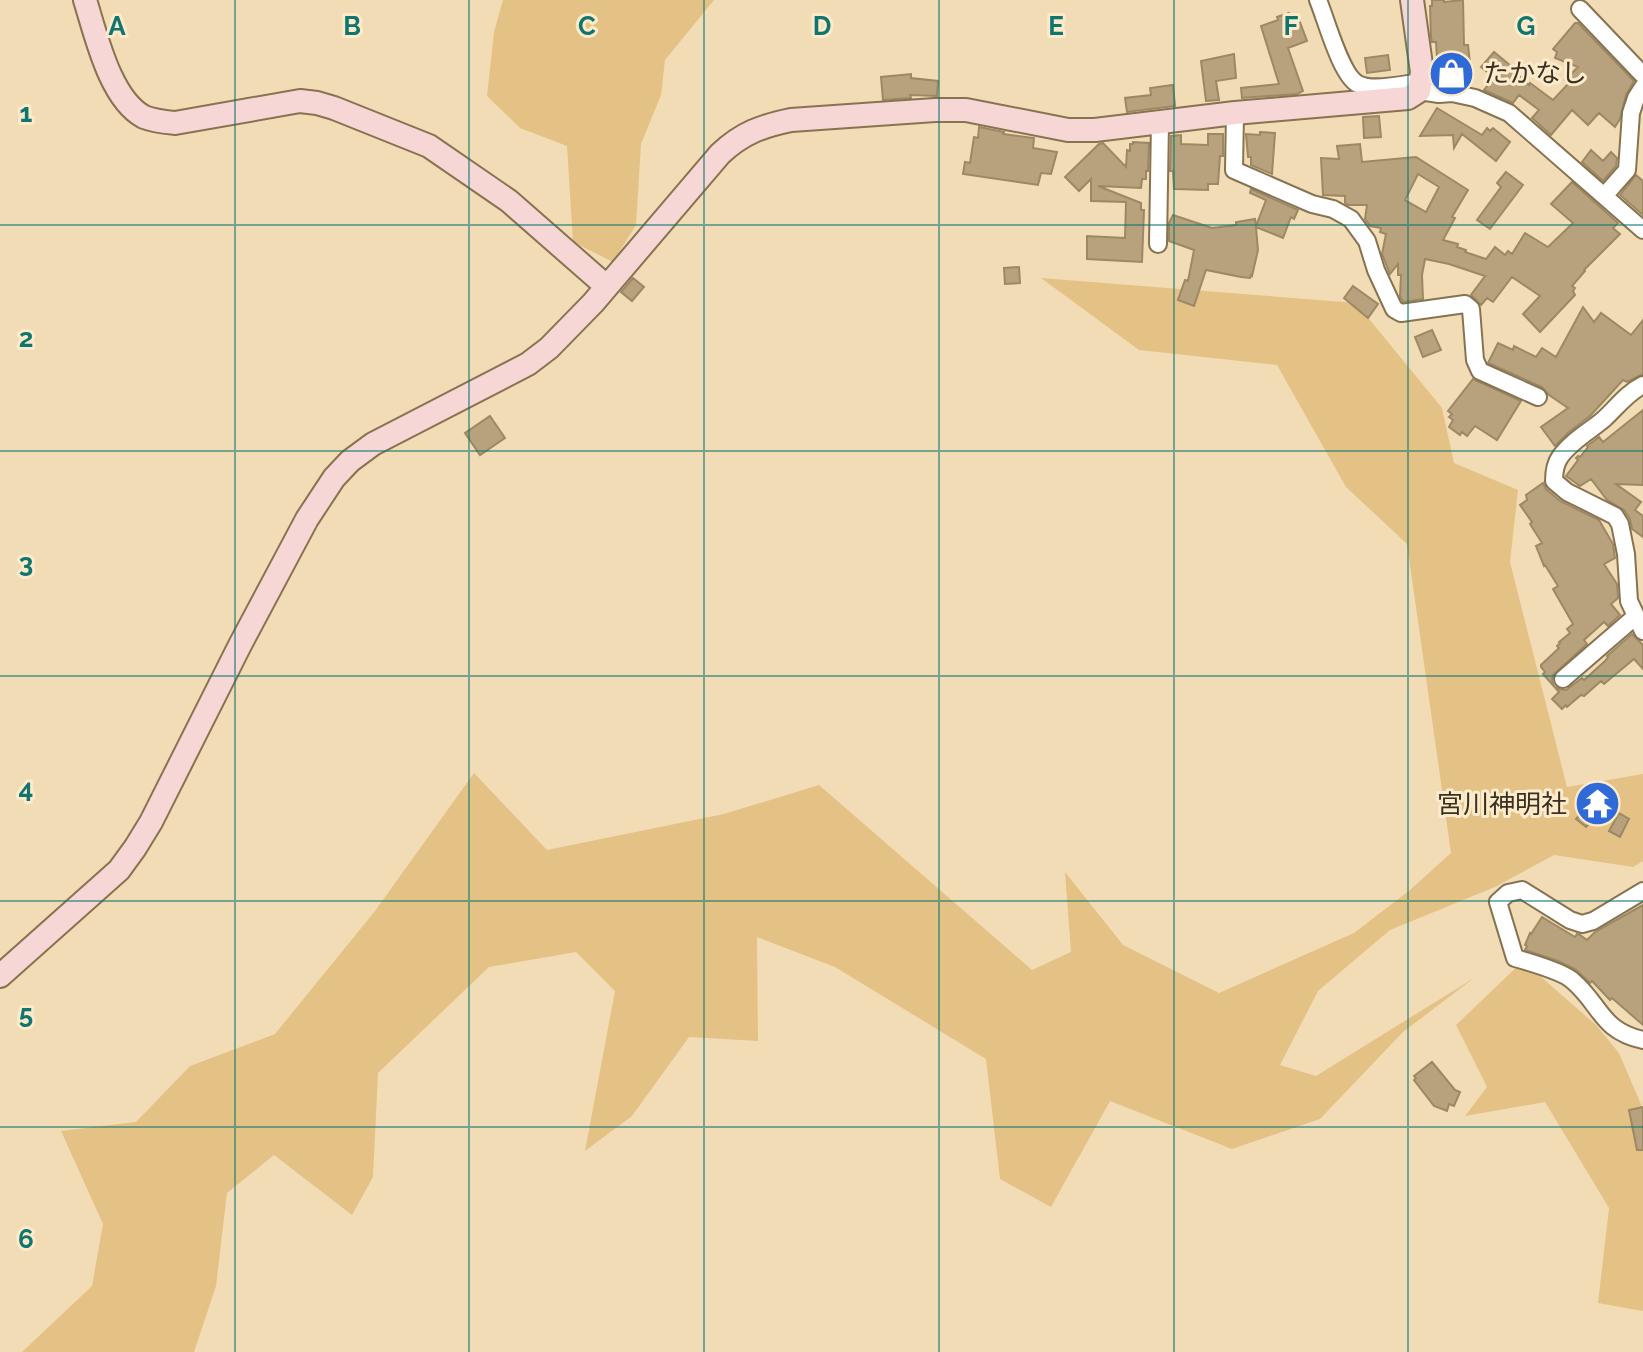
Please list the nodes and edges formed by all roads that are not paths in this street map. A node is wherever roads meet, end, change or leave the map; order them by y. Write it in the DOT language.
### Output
graph roads {
  1 [pos="85,0"];
  2 [pos="1318,0"];
  3 [pos="1412,0"];
  4 [pos="1580,9"];
  5 [pos="1643,75"];
  6 [pos="1420,86"];
  7 [pos="1643,87"];
  8 [pos="1235,113"];
  9 [pos="1160,122"];
  10 [pos="1636,152"];
  11 [pos="1605,195"];
  12 [pos="1643,230"];
  13 [pos="1158,244"];
  14 [pos="606,286"];
  15 [pos="1643,385"];
  16 [pos="1538,397"];
  17 [pos="1640,623"];
  18 [pos="1563,679"];
  19 [pos="1643,891"];
  20 [pos="0,976"];
  21 [pos="1643,1040"];
  1 -- 14 [label="street"];
  2 -- 6 [label="street"];
  3 -- 6 [label="street"];
  4 -- 5 [label="street"];
  6 -- 8 [label="street"];
  6 -- 11 [label="street"];
  7 -- 10 [label="street"];
  8 -- 9 [label="street"];
  8 -- 16 [label="street"];
  9 -- 13 [label="street"];
  9 -- 14 [label="street"];
  10 -- 11 [label="street"];
  11 -- 12 [label="street"];
  14 -- 20 [label="street"];
  15 -- 17 [label="street"];
  17 -- 18 [label="street"];
  19 -- 21 [label="street"];
}
